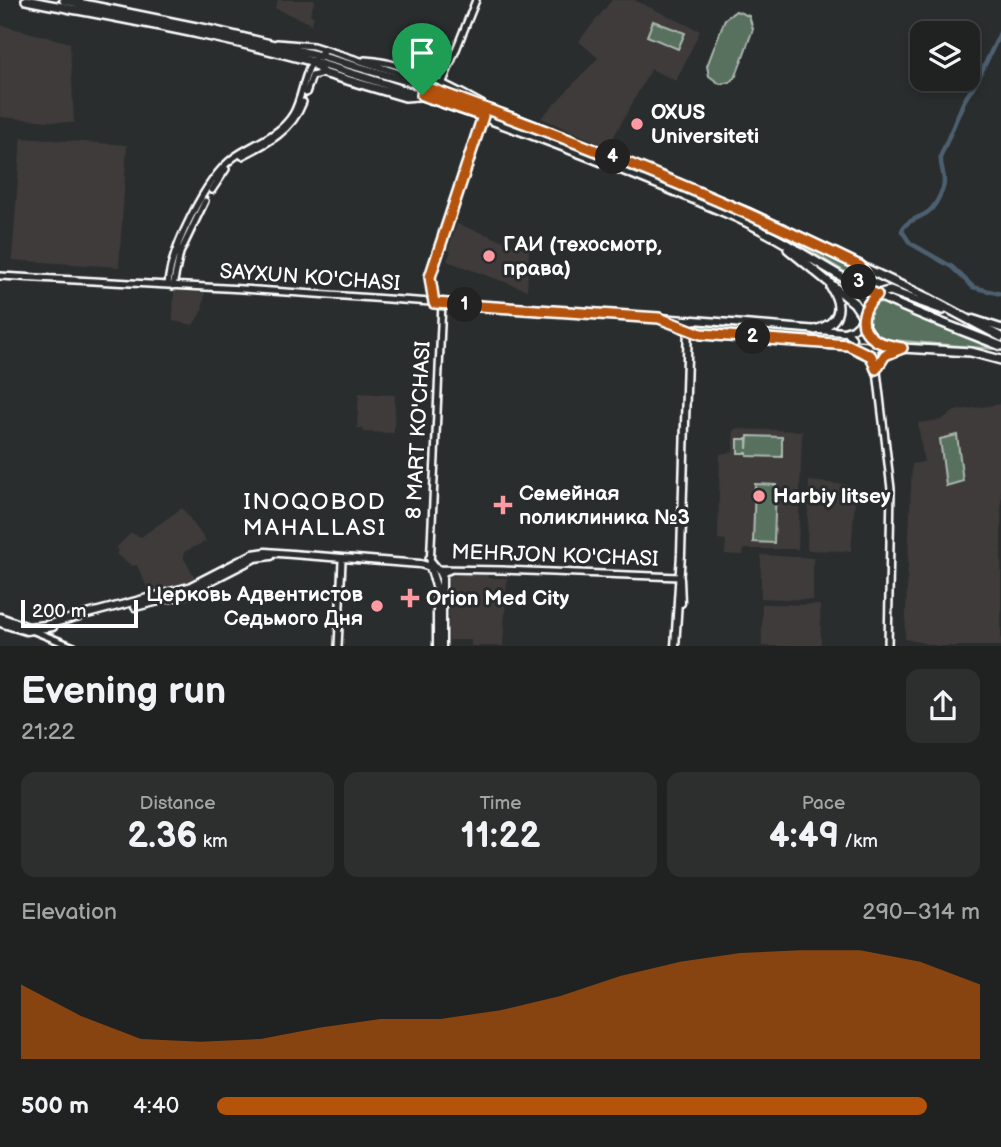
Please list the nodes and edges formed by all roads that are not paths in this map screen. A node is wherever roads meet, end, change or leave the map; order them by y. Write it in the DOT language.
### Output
graph roads {
  1 [pos="26,0"];
  2 [pos="64,0"];
  3 [pos="476,0"];
  4 [pos="256,41"];
  5 [pos="327,50"];
  6 [pos="314,58"];
  7 [pos="357,60"];
  8 [pos="446,71"];
  9 [pos="323,73"];
  10 [pos="425,76"];
  11 [pos="414,83"];
  12 [pos="423,86"];
  13 [pos="440,88"];
  14 [pos="422,95"];
  15 [pos="483,116"];
  16 [pos="771,234"];
  17 [pos="860,266"];
  18 [pos="0,275"];
  19 [pos="850,281"];
  20 [pos="827,282"];
  21 [pos="170,286"];
  22 [pos="877,295"];
  23 [pos="434,303"];
  24 [pos="442,303"];
  25 [pos="957,314"];
  26 [pos="659,318"];
  27 [pos="862,319"];
  28 [pos="694,320"];
  29 [pos="687,328"];
  30 [pos="1001,328"];
  31 [pos="815,330"];
  32 [pos="844,332"];
  33 [pos="701,334"];
  34 [pos="870,336"];
  35 [pos="1001,337"];
  36 [pos="848,345"];
  37 [pos="686,346"];
  38 [pos="874,346"];
  39 [pos="902,348"];
  40 [pos="1001,348"];
  41 [pos="971,352"];
  42 [pos="1001,360"];
  43 [pos="876,369"];
  44 [pos="429,558"];
  45 [pos="342,561"];
  46 [pos="420,565"];
  47 [pos="434,568"];
  48 [pos="449,570"];
  49 [pos="679,577"];
  50 [pos="442,578"];
  51 [pos="0,617"];
  52 [pos="0,623"];
  53 [pos="34,631"];
  54 [pos="74,646"];
  55 [pos="338,646"];
  56 [pos="439,646"];
  57 [pos="677,646"];
  58 [pos="888,646"];
  1 -- 6 [label="main road"];
  2 -- 4 [label="main road"];
  3 -- 8 [label="street"];
  4 -- 5 [label="street"];
  4 -- 6 [label="main road"];
  5 -- 6 [label="street"];
  5 -- 7 [label="street"];
  6 -- 9 [label="main road"];
  6 -- 11 [label="main road"];
  6 -- 14 [label="main road"];
  6 -- 21 [label="street"];
  7 -- 10 [label="street"];
  7 -- 11 [label="street"];
  8 -- 10 [label="street"];
  8 -- 13 [label="street"];
  9 -- 14 [label="main road"];
  9 -- 21 [label="street"];
  10 -- 12 [label="main road"];
  10 -- 13 [label="street"];
  11 -- 12 [label="main road"];
  12 -- 13 [label="main road"];
  12 -- 14 [label="main road"];
  13 -- 14 [label="main road"];
  13 -- 17 [label="main road"];
  14 -- 15 [label="main road"];
  15 -- 16 [label="main road"];
  15 -- 23 [label="street"];
  16 -- 19 [label="main road"];
  16 -- 20 [label="main road"];
  17 -- 19 [label="main road"];
  17 -- 25 [label="main road"];
  18 -- 21 [label="street, SAYXUN KO'CHASI"];
  19 -- 22 [label="main road"];
  20 -- 27 [label="main road"];
  20 -- 31 [label="main road"];
  21 -- 23 [label="street, SAYXUN KO'CHASI"];
  22 -- 25 [label="main road"];
  22 -- 27 [label="main road"];
  22 -- 40 [label="main road"];
  23 -- 24 [label="street, SAYXUN KO'CHASI"];
  24 -- 26 [label="street, SAYXUN KO'CHASI"];
  24 -- 44 [label="street, 8 MART KO'CHASI"];
  25 -- 30 [label="main road"];
  25 -- 35 [label="main road"];
  26 -- 28 [label="street, SAYXUN KO'CHASI"];
  26 -- 29 [label="street, SAYXUN KO'CHASI"];
  27 -- 32 [label="main road"];
  27 -- 34 [label="main road"];
  28 -- 29 [label="main road"];
  28 -- 31 [label="main road, SAYXUN KO'CHASI"];
  29 -- 33 [label="main road, SAYXUN KO'CHASI"];
  29 -- 37 [label="main road"];
  31 -- 32 [label="main road, SAYXUN KO'CHASI"];
  32 -- 36 [label="main road"];
  33 -- 36 [label="main road, SAYXUN KO'CHASI"];
  33 -- 37 [label="main road"];
  34 -- 38 [label="main road"];
  34 -- 39 [label="main road"];
  36 -- 38 [label="main road, SAYXUN KO'CHASI"];
  36 -- 43 [label="main road"];
  37 -- 49 [label="main road"];
  38 -- 39 [label="main road, SAYXUN KO'CHASI"];
  38 -- 43 [label="street"];
  39 -- 41 [label="main road, SAYXUN KO'CHASI"];
  39 -- 43 [label="main road"];
  40 -- 41 [label="main road"];
  41 -- 42 [label="main road, SAYXUN KO'CHASI"];
  43 -- 58 [label="street"];
  44 -- 46 [label="street"];
  44 -- 47 [label="street, 8 MART KO'CHASI"];
  45 -- 47 [label="main road, MEHRJON KO'CHASI"];
  45 -- 53 [label="main road, MEHRJON KO'CHASI"];
  45 -- 55 [label="street"];
  46 -- 47 [label="main road, MEHRJON KO'CHASI"];
  46 -- 51 [label="main road, MEHRJON KO'CHASI"];
  47 -- 48 [label="street, MEHRJON KO'CHASI"];
  47 -- 50 [label="main road, 8 MART KO'CHASI"];
  47 -- 56 [label="main road, 8 MART KO'CHASI"];
  48 -- 49 [label="street, MEHRJON KO'CHASI"];
  48 -- 50 [label="main road"];
  49 -- 57 [label="main road"];
  50 -- 56 [label="main road, 8 MART KO'CHASI"];
  52 -- 53 [label="main road, MEHRJON KO'CHASI"];
  53 -- 54 [label="street"];
}
